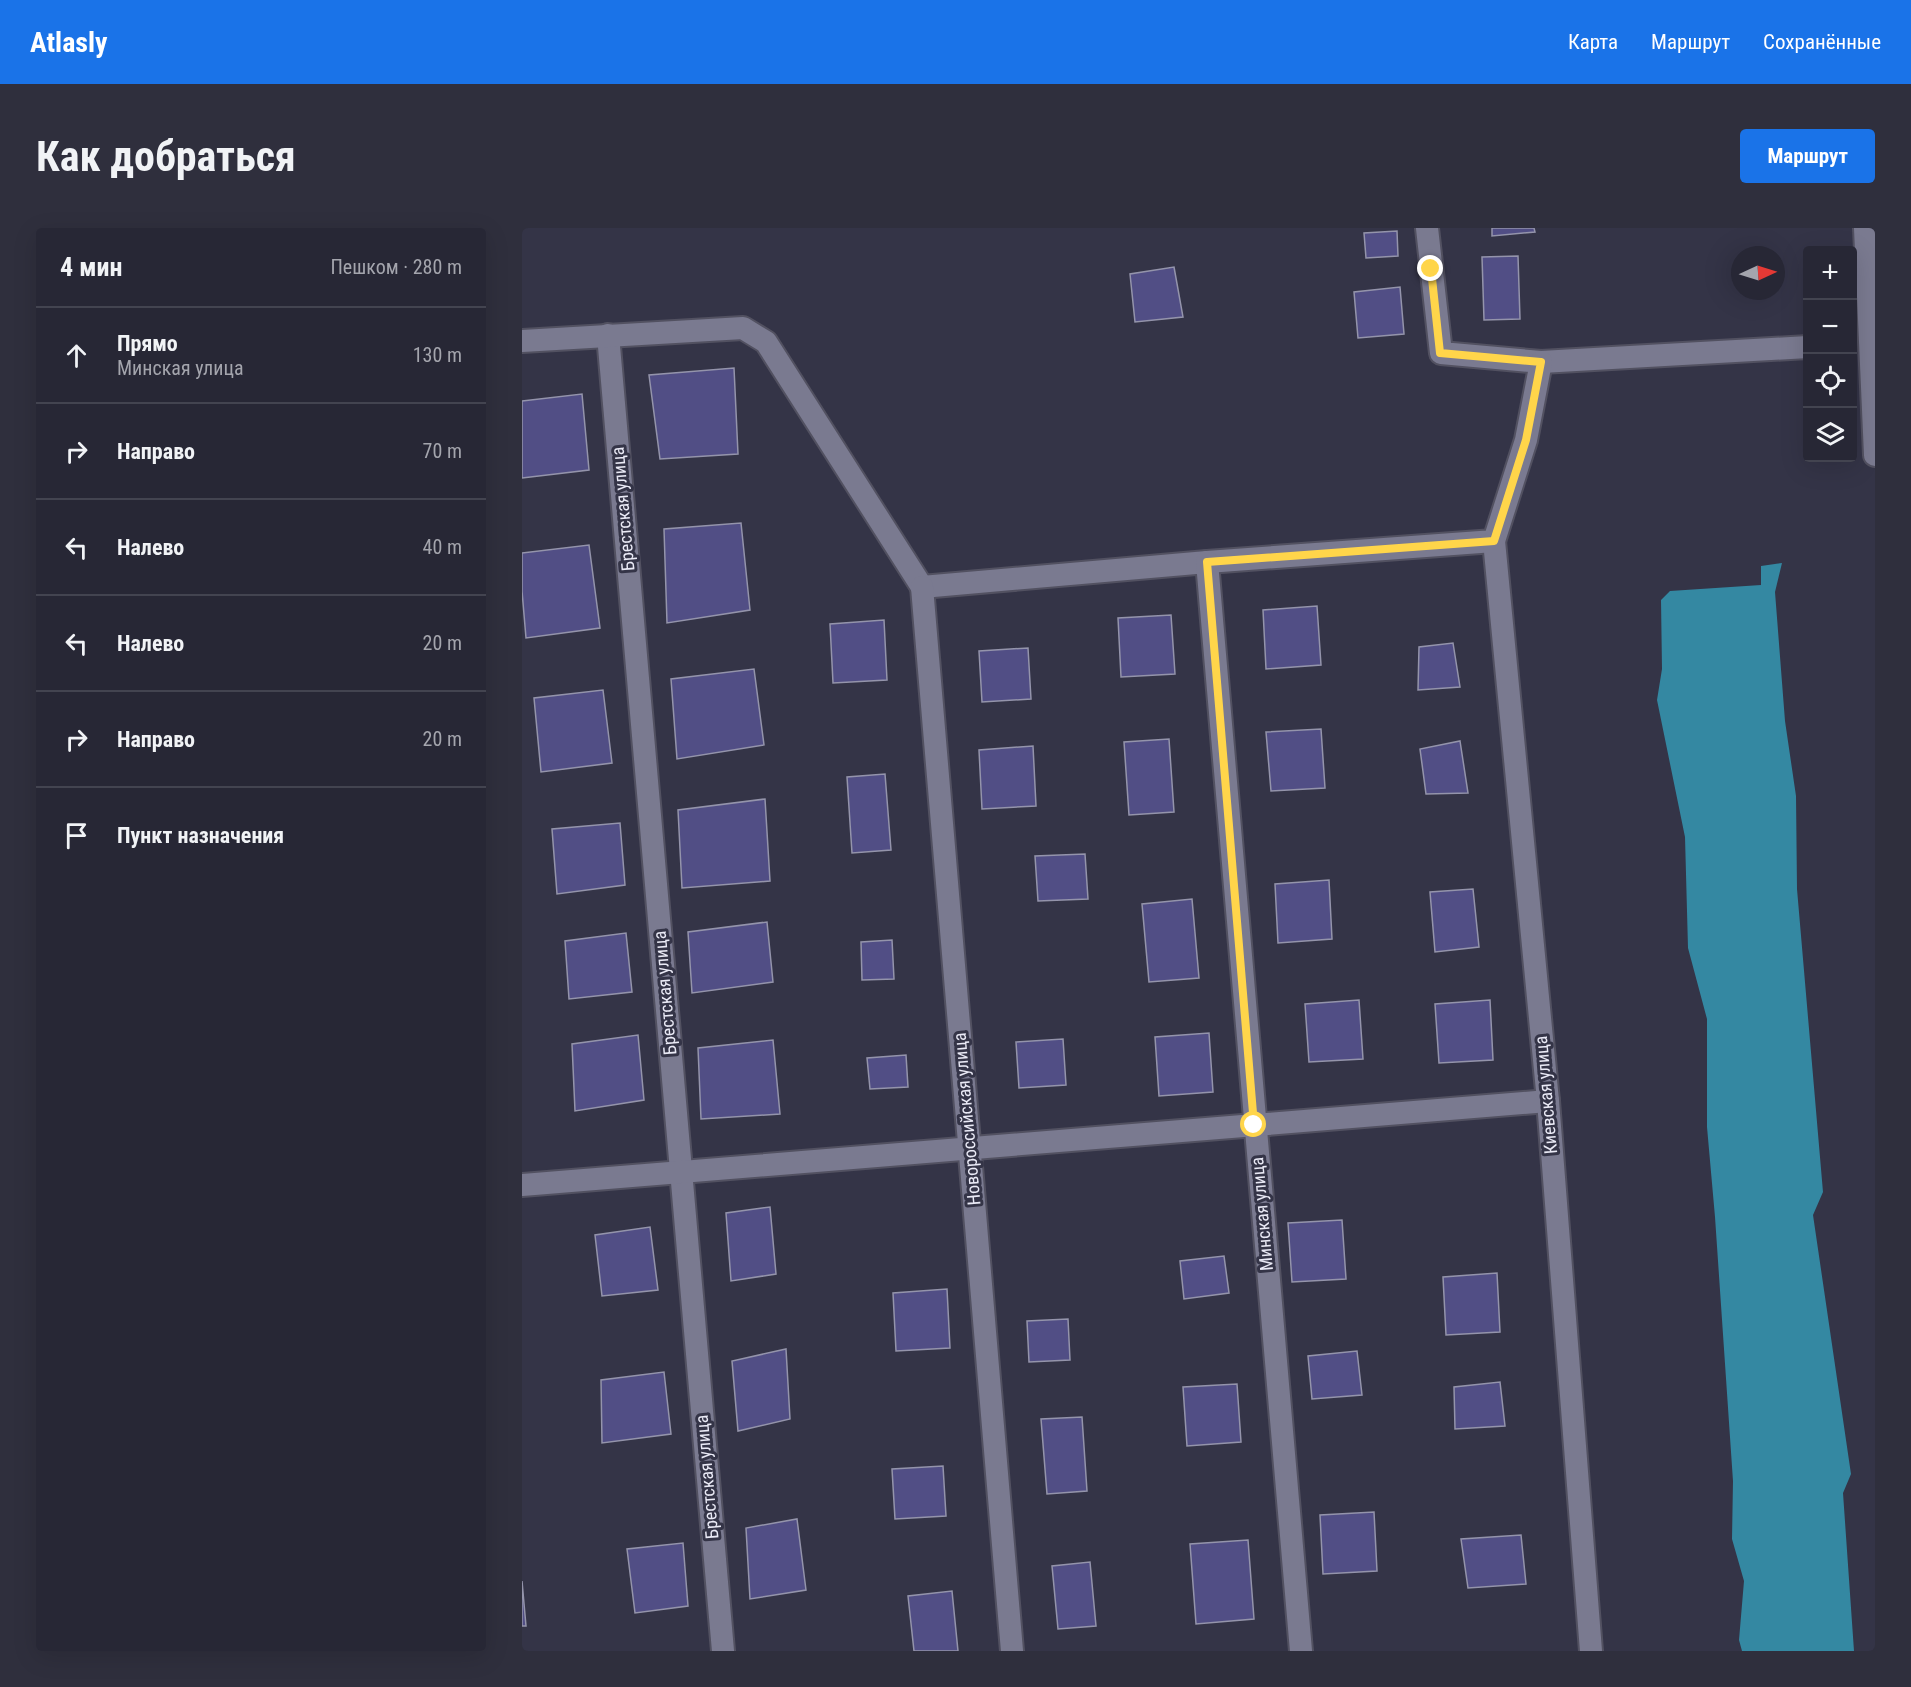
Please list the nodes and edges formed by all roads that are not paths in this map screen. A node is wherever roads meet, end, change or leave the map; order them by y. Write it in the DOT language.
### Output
graph roads {
  1 [pos="1427,228"];
  2 [pos="1865,228"];
  3 [pos="608,335"];
  4 [pos="522,341"];
  5 [pos="1861,343"];
  6 [pos="1803,346"];
  7 [pos="1541,362"];
  8 [pos="1875,455"];
  9 [pos="1494,541"];
  10 [pos="1207,562"];
  11 [pos="922,587"];
  12 [pos="1548,1101"];
  13 [pos="1254,1125"];
  14 [pos="970,1149"];
  15 [pos="681,1173"];
  16 [pos="522,1185"];
  17 [pos="723,1651"];
  18 [pos="1012,1651"];
  19 [pos="1301,1651"];
  20 [pos="1591,1651"];
  1 -- 7 [label="street"];
  2 -- 5 [label="street"];
  3 -- 4 [label="street"];
  3 -- 11 [label="street"];
  3 -- 15 [label="street, Брестская улица"];
  5 -- 8 [label="street"];
  6 -- 7 [label="street"];
  7 -- 9 [label="street"];
  9 -- 10 [label="street"];
  9 -- 12 [label="street, Киевская улица"];
  10 -- 11 [label="street"];
  10 -- 13 [label="street, Минская улица"];
  11 -- 14 [label="street, Новороссийская улица"];
  12 -- 13 [label="street"];
  12 -- 20 [label="street, Киевская улица"];
  13 -- 14 [label="street"];
  13 -- 19 [label="street, Минская улица"];
  14 -- 15 [label="street"];
  14 -- 18 [label="street, Новороссийская улица"];
  15 -- 16 [label="street"];
  15 -- 17 [label="street, Брестская улица"];
}
